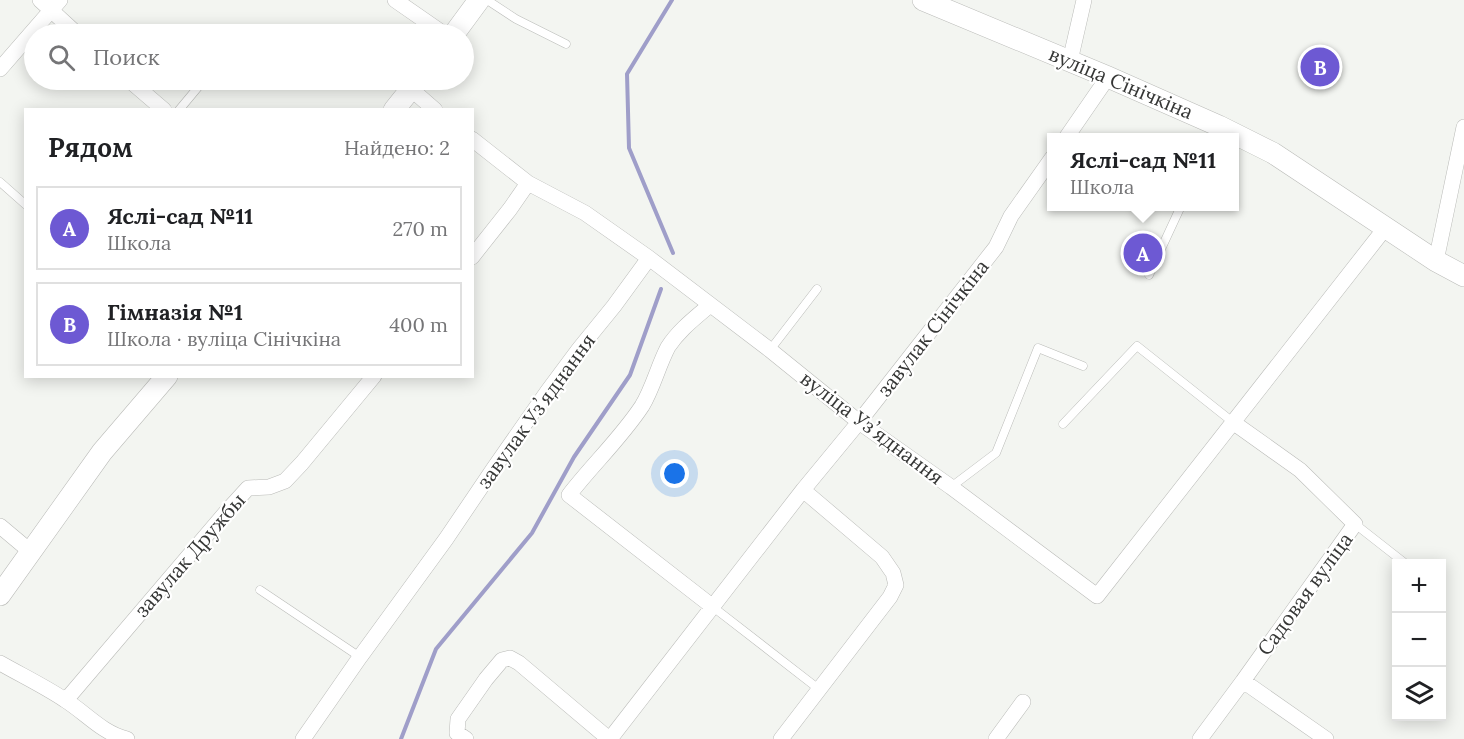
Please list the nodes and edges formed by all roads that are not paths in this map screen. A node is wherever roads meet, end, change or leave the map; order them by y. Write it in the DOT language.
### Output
graph roads {
  1 [pos="395,0"];
  2 [pos="479,0"];
  3 [pos="487,0"];
  4 [pos="922,0"];
  5 [pos="1084,0"];
  6 [pos="51,3"];
  7 [pos="35,24"];
  8 [pos="69,24"];
  9 [pos="430,24"];
  10 [pos="461,24"];
  11 [pos="24,38"];
  12 [pos="566,44"];
  13 [pos="1070,61"];
  14 [pos="0,69"];
  15 [pos="1108,77"];
  16 [pos="141,90"];
  17 [pos="196,90"];
  18 [pos="410,90"];
  19 [pos="420,90"];
  20 [pos="162,108"];
  21 [pos="181,108"];
  22 [pos="396,108"];
  23 [pos="433,108"];
  24 [pos="1464,128"];
  25 [pos="1217,131"];
  26 [pos="1069,133"];
  27 [pos="1239,140"];
  28 [pos="474,141"];
  29 [pos="1047,165"];
  30 [pos="0,183"];
  31 [pos="528,183"];
  32 [pos="24,203"];
  33 [pos="1179,211"];
  34 [pos="1386,227"];
  35 [pos="474,254"];
  36 [pos="649,258"];
  37 [pos="1436,261"];
  38 [pos="1149,275"];
  39 [pos="1464,276"];
  40 [pos="817,289"];
  41 [pos="710,305"];
  42 [pos="770,350"];
  43 [pos="1083,366"];
  44 [pos="165,378"];
  45 [pos="372,378"];
  46 [pos="859,422"];
  47 [pos="1063,423"];
  48 [pos="1234,423"];
  49 [pos="951,488"];
  50 [pos="802,490"];
  51 [pos="1355,524"];
  52 [pos="0,526"];
  53 [pos="31,552"];
  54 [pos="1400,559"];
  55 [pos="260,590"];
  56 [pos="0,595"];
  57 [pos="713,607"];
  58 [pos="360,657"];
  59 [pos="0,663"];
  60 [pos="1243,681"];
  61 [pos="820,690"];
  62 [pos="66,700"];
  63 [pos="1023,702"];
  64 [pos="465,738"];
  65 [pos="128,739"];
  66 [pos="303,739"];
  67 [pos="610,739"];
  68 [pos="781,739"];
  69 [pos="996,739"];
  70 [pos="1200,739"];
  71 [pos="1326,739"];
  1 -- 9 [label="street"];
  2 -- 10 [label="street"];
  3 -- 12 [label="lane"];
  4 -- 13 [label="street, вуліца Сінічкіна"];
  5 -- 13 [label="street"];
  6 -- 7 [label="street"];
  6 -- 8 [label="street"];
  11 -- 14 [label="street"];
  13 -- 15 [label="street, вуліца Сінічкіна"];
  15 -- 25 [label="street, вуліца Сінічкіна"];
  15 -- 26 [label="street"];
  16 -- 20 [label="street"];
  17 -- 21 [label="lane"];
  18 -- 22 [label="street"];
  19 -- 23 [label="street"];
  24 -- 37 [label="street"];
  27 -- 34 [label="street, вуліца Сінічкіна"];
  28 -- 31 [label="street"];
  29 -- 46 [label="street, завулак Сінічкіна"];
  30 -- 32 [label="lane"];
  31 -- 35 [label="street"];
  31 -- 36 [label="street"];
  33 -- 38 [label="lane"];
  34 -- 37 [label="street, вуліца Сінічкіна"];
  34 -- 48 [label="street"];
  36 -- 41 [label="street, вуліца Узʼяднання"];
  36 -- 58 [label="street, завулак Узʼяднання"];
  37 -- 39 [label="street, вуліца Сінічкіна"];
  40 -- 42 [label="lane"];
  41 -- 42 [label="street, вуліца Узʼяднання"];
  41 -- 57 [label="street"];
  42 -- 46 [label="street, вуліца Узʼяднання"];
  43 -- 49 [label="lane"];
  44 -- 53 [label="street"];
  45 -- 62 [label="street, завулак Дружбы"];
  46 -- 49 [label="street, вуліца Узʼяднання"];
  46 -- 50 [label="street, завулак Сінічкіна"];
  47 -- 48 [label="lane"];
  48 -- 49 [label="street, вуліца Узʼяднання"];
  48 -- 51 [label="street, Садовая вуліца"];
  50 -- 57 [label="street, завулак Сінічкіна"];
  50 -- 61 [label="street"];
  51 -- 54 [label="lane"];
  51 -- 60 [label="street, Садовая вуліца"];
  52 -- 53 [label="street"];
  53 -- 56 [label="street"];
  55 -- 58 [label="lane"];
  57 -- 61 [label="lane"];
  57 -- 67 [label="street, завулак Сінічкіна"];
  58 -- 66 [label="street, завулак Узʼяднання"];
  59 -- 62 [label="street"];
  60 -- 70 [label="street, Садовая вуліца"];
  60 -- 71 [label="street"];
  61 -- 68 [label="street"];
  62 -- 65 [label="street"];
  63 -- 69 [label="street"];
  64 -- 67 [label="street"];
}
